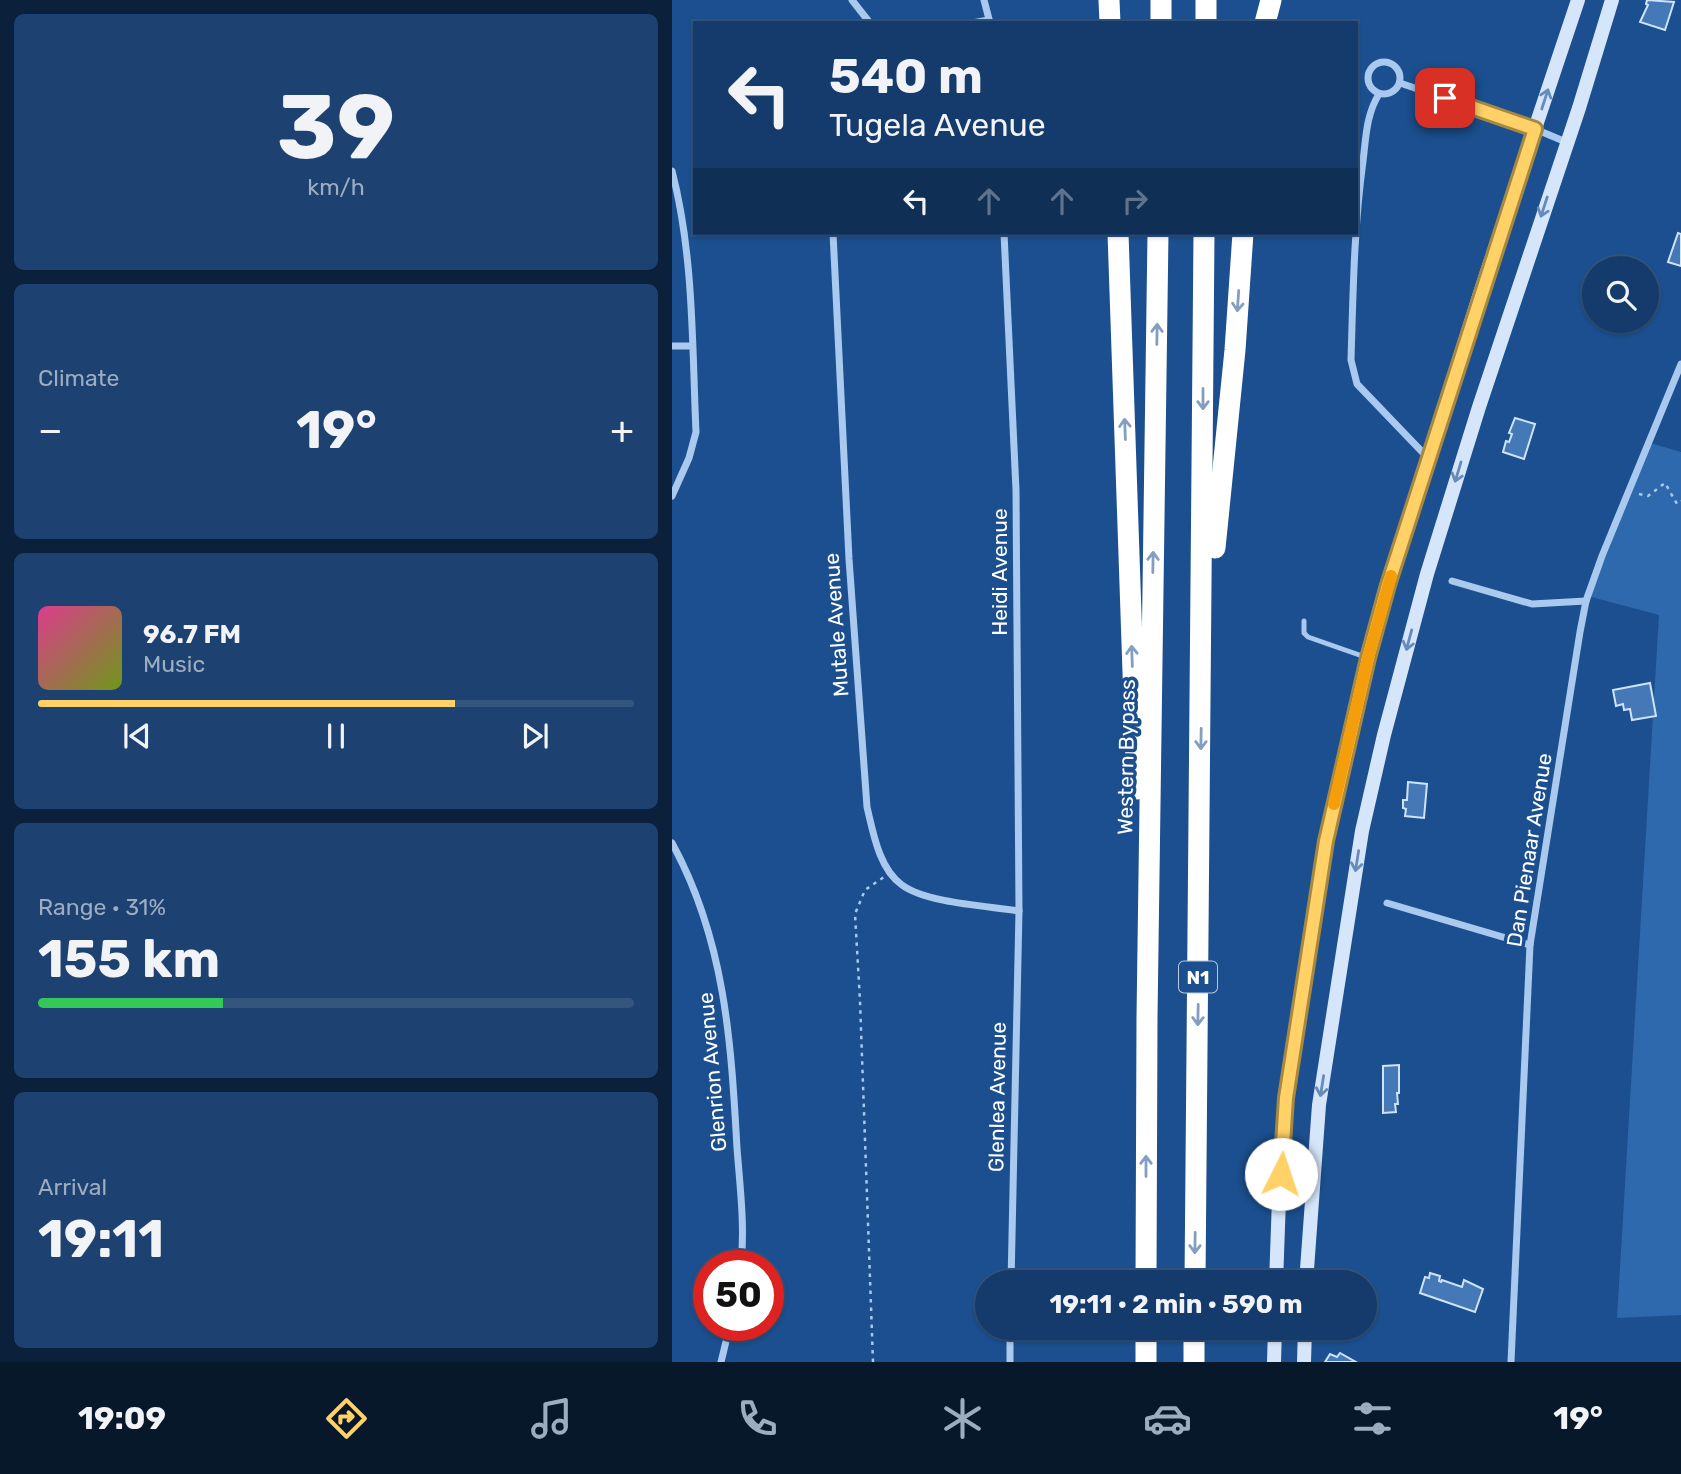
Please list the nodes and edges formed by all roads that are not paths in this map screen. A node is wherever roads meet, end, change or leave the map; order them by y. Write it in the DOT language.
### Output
graph roads {
  1 [pos="852,0"];
  2 [pos="984,0"];
  3 [pos="1109,0"];
  4 [pos="1161,0"];
  5 [pos="1206,0"];
  6 [pos="1271,0"];
  7 [pos="1578,0"];
  8 [pos="1612,0"];
  9 [pos="868,21"];
  10 [pos="990,21"];
  11 [pos="1110,21"];
  12 [pos="1161,21"];
  13 [pos="1206,21"];
  14 [pos="1266,21"];
  15 [pos="1400,83"];
  16 [pos="1379,94"];
  17 [pos="1535,129"];
  18 [pos="1566,142"];
  19 [pos="672,171"];
  20 [pos="1358,210"];
  21 [pos="832,235"];
  22 [pos="1004,235"];
  23 [pos="1118,235"];
  24 [pos="1158,235"];
  25 [pos="1204,235"];
  26 [pos="1243,235"];
  27 [pos="1357,235"];
  28 [pos="672,346"];
  29 [pos="692,346"];
  30 [pos="1681,364"];
  31 [pos="1428,458"];
  32 [pos="672,496"];
  33 [pos="1452,581"];
  34 [pos="1586,601"];
  35 [pos="1304,621"];
  36 [pos="1368,658"];
  37 [pos="1202,671"];
  38 [pos="672,843"];
  39 [pos="1387,903"];
  40 [pos="1019,911"];
  41 [pos="1530,945"];
  42 [pos="1147,1018"];
  43 [pos="741,1250"];
  44 [pos="1011,1270"];
  45 [pos="1146,1270"];
  46 [pos="1195,1270"];
  47 [pos="1276,1270"];
  48 [pos="1307,1270"];
  49 [pos="1010,1340"];
  50 [pos="1146,1340"];
  51 [pos="1194,1340"];
  52 [pos="1275,1340"];
  53 [pos="1305,1340"];
  54 [pos="727,1341"];
  55 [pos="722,1362"];
  56 [pos="1010,1362"];
  57 [pos="1146,1362"];
  58 [pos="1194,1362"];
  59 [pos="1274,1362"];
  60 [pos="1304,1362"];
  61 [pos="1511,1362"];
  1 -- 9 [label="street"];
  2 -- 10 [label="street"];
  3 -- 11 [label="highway"];
  4 -- 12 [label="highway"];
  5 -- 13 [label="highway"];
  6 -- 14 [label="highway"];
  17 -- 7 [label="main road, one-way"];
  8 -- 18 [label="main road"];
  15 -- 16 [label="street"];
  15 -- 16 [label="street"];
  15 -- 17 [label="street"];
  16 -- 20 [label="street"];
  17 -- 18 [label="street"];
  17 -- 31 [label="main road"];
  18 -- 48 [label="main road, one-way"];
  19 -- 29 [label="street"];
  21 -- 40 [label="street, Mutale Avenue"];
  22 -- 40 [label="street, Heidi Avenue"];
  42 -- 23 [label="highway, one-way"];
  42 -- 24 [label="highway, Western Bypass / N1, one-way"];
  25 -- 37 [label="highway, N1, one-way"];
  26 -- 37 [label="highway, one-way"];
  27 -- 31 [label="street"];
  28 -- 29 [label="street"];
  29 -- 32 [label="street"];
  30 -- 34 [label="street, Dan Pienaar Avenue"];
  31 -- 36 [label="main road"];
  33 -- 34 [label="street"];
  34 -- 41 [label="street, Dan Pienaar Avenue"];
  35 -- 36 [label="lane"];
  36 -- 47 [label="main road"];
  37 -- 46 [label="highway, N1, one-way"];
  38 -- 43 [label="street, Glenrion Avenue"];
  39 -- 41 [label="street"];
  40 -- 44 [label="street, Glenlea Avenue"];
  41 -- 61 [label="street, Dan Pienaar Avenue"];
  45 -- 42 [label="highway, Western Bypass / N1, one-way"];
  49 -- 56 [label="street"];
  50 -- 57 [label="highway"];
  51 -- 58 [label="highway"];
  52 -- 59 [label="main road"];
  53 -- 60 [label="main road"];
  54 -- 55 [label="street"];
}
